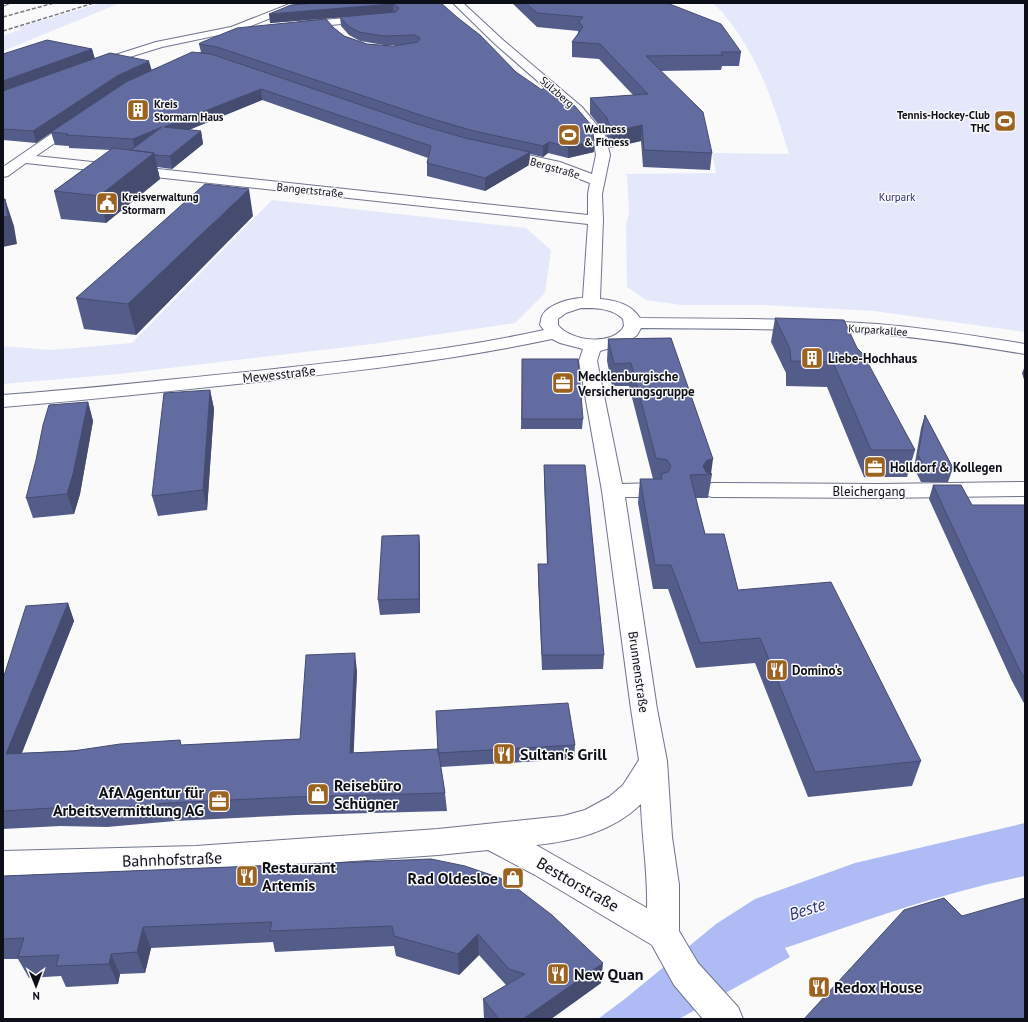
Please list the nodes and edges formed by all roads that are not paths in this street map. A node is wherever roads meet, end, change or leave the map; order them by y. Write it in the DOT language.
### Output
graph roads {
  1 [pos="301,3"];
  2 [pos="458,3"];
  3 [pos="378,18"];
  4 [pos="331,22"];
  5 [pos="285,26"];
  6 [pos="262,28"];
  7 [pos="224,32"];
  8 [pos="338,33"];
  9 [pos="82,69"];
  10 [pos="86,116"];
  11 [pos="492,151"];
  12 [pos="24,159"];
  13 [pos="3,173"];
  14 [pos="598,181"];
  15 [pos="596,220"];
  16 [pos="591,303"];
  17 [pos="634,323"];
  18 [pos="554,333"];
  19 [pos="596,345"];
  20 [pos="1025,349"];
  21 [pos="3,401"];
  22 [pos="1025,489"];
  23 [pos="613,490"];
  24 [pos="656,490"];
  25 [pos="712,490"];
  26 [pos="653,761"];
  27 [pos="492,837"];
  28 [pos="3,864"];
  29 [pos="663,934"];
  30 [pos="722,1016"];
  1 -- 7 [label="street"];
  2 -- 14 [label="street, Sülzberg"];
  3 -- 4 [label="street"];
  4 -- 5 [label="street"];
  4 -- 8 [label="street"];
  6 -- 7 [label="street"];
  7 -- 9 [label="street"];
  10 -- 12 [label="street"];
  11 -- 14 [label="street, Bergstraße"];
  12 -- 13 [label="street"];
  12 -- 15 [label="street, Bangertstraße"];
  14 -- 15 [label="street, Sülzberg"];
  15 -- 16 [label="street, Sülzberg"];
  16 -- 17 [label="street"];
  16 -- 18 [label="street"];
  17 -- 19 [label="street"];
  17 -- 20 [label="street, Kurparkallee"];
  18 -- 19 [label="street"];
  18 -- 21 [label="street, Mewesstraße"];
  19 -- 23 [label="street, Brunnenstraße"];
  22 -- 25 [label="street, Bleichergang"];
  23 -- 24 [label="street"];
  23 -- 26 [label="street, Brunnenstraße"];
  26 -- 27 [label="street"];
  26 -- 29 [label="street, Besttorstraße"];
  27 -- 28 [label="street, Bahnhofstraße"];
  27 -- 29 [label="street, Besttorstraße"];
  29 -- 30 [label="street, Besttorstraße"];
}
